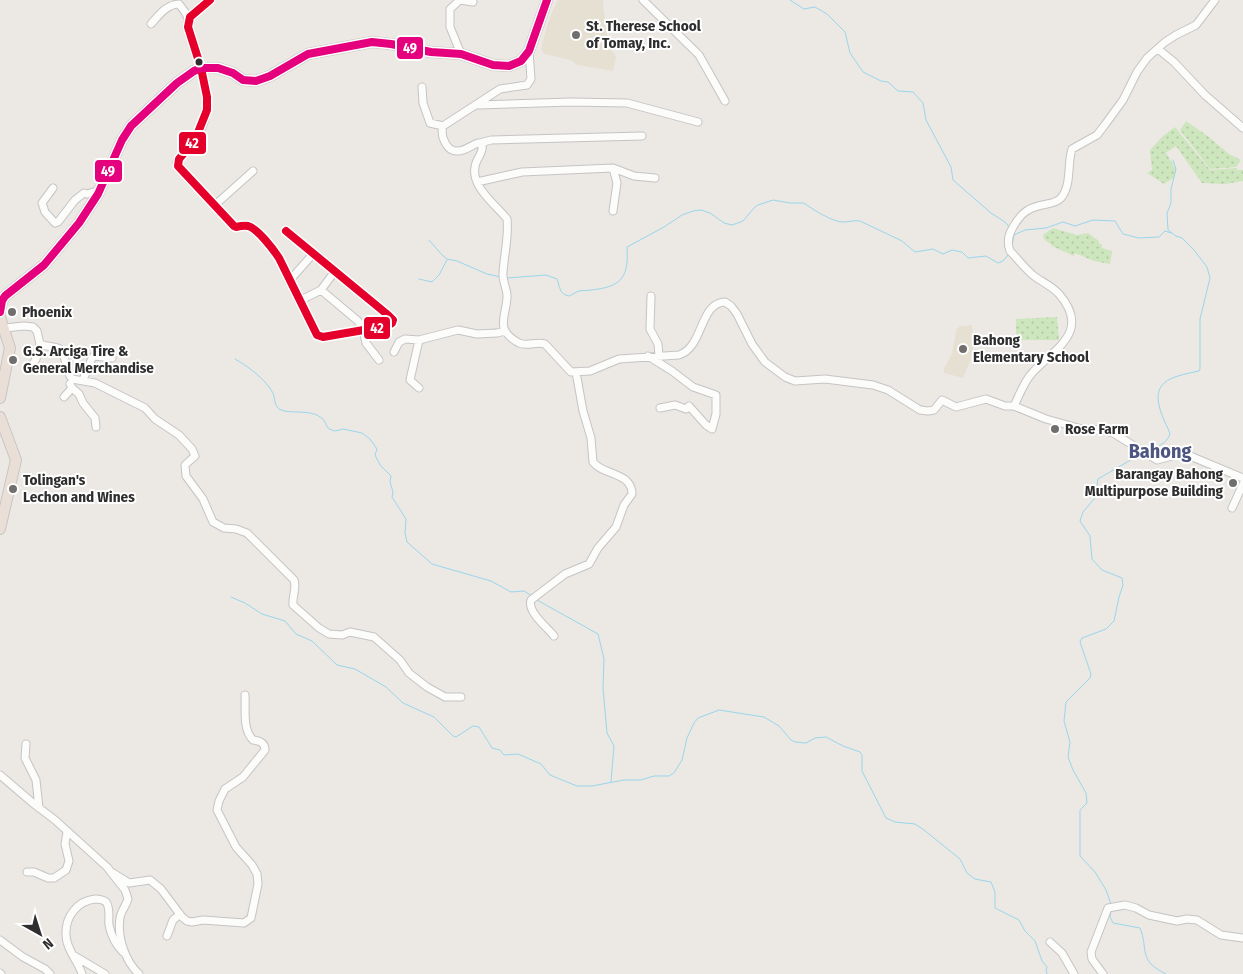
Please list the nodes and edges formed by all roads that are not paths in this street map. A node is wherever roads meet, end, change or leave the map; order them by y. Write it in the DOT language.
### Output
graph roads {
  1 [pos="210,0"];
  2 [pos="548,0"];
  3 [pos="643,0"];
  4 [pos="1215,0"];
  5 [pos="473,2"];
  6 [pos="189,20"];
  7 [pos="151,24"];
  8 [pos="1158,49"];
  9 [pos="529,51"];
  10 [pos="461,54"];
  11 [pos="201,68"];
  12 [pos="422,86"];
  13 [pos="725,101"];
  14 [pos="477,105"];
  15 [pos="698,122"];
  16 [pos="443,126"];
  17 [pos="1243,128"];
  18 [pos="642,136"];
  19 [pos="480,143"];
  20 [pos="613,168"];
  21 [pos="253,171"];
  22 [pos="655,178"];
  23 [pos="478,182"];
  24 [pos="54,188"];
  25 [pos="100,190"];
  26 [pos="215,205"];
  27 [pos="613,210"];
  28 [pos="286,231"];
  29 [pos="314,253"];
  30 [pos="335,271"];
  31 [pos="289,281"];
  32 [pos="321,290"];
  33 [pos="651,296"];
  34 [pos="299,301"];
  35 [pos="0,312"];
  36 [pos="0,317"];
  37 [pos="4,328"];
  38 [pos="363,330"];
  39 [pos="505,331"];
  40 [pos="419,340"];
  41 [pos="40,344"];
  42 [pos="394,352"];
  43 [pos="648,356"];
  44 [pos="659,356"];
  45 [pos="112,358"];
  46 [pos="379,360"];
  47 [pos="30,368"];
  48 [pos="576,372"];
  49 [pos="72,379"];
  50 [pos="83,380"];
  51 [pos="72,388"];
  52 [pos="419,388"];
  53 [pos="64,397"];
  54 [pos="0,398"];
  55 [pos="1014,406"];
  56 [pos="660,408"];
  57 [pos="0,417"];
  58 [pos="96,427"];
  59 [pos="1243,478"];
  60 [pos="1243,484"];
  61 [pos="1232,508"];
  62 [pos="0,529"];
  63 [pos="554,636"];
  64 [pos="245,695"];
  65 [pos="462,697"];
  66 [pos="26,744"];
  67 [pos="0,775"];
  68 [pos="39,808"];
  69 [pos="67,832"];
  70 [pos="28,872"];
  71 [pos="112,873"];
  72 [pos="180,914"];
  73 [pos="167,936"];
  74 [pos="1243,938"];
  75 [pos="0,940"];
  76 [pos="1050,942"];
  77 [pos="73,955"];
  78 [pos="125,955"];
  79 [pos="50,974"];
  80 [pos="82,974"];
  81 [pos="105,974"];
  82 [pos="139,974"];
  83 [pos="1074,974"];
  84 [pos="1103,974"];
  1 -- 6 [label="main road"];
  2 -- 9 [label="highway"];
  3 -- 13 [label="street"];
  4 -- 8 [label="street"];
  5 -- 10 [label="street"];
  6 -- 7 [label="street"];
  6 -- 11 [label="main road"];
  8 -- 17 [label="street"];
  8 -- 55 [label="street"];
  9 -- 10 [label="highway"];
  9 -- 14 [label="street"];
  10 -- 11 [label="highway"];
  11 -- 25 [label="highway"];
  11 -- 26 [label="street"];
  12 -- 16 [label="street"];
  14 -- 15 [label="street"];
  14 -- 16 [label="street"];
  16 -- 19 [label="street"];
  18 -- 19 [label="street"];
  19 -- 23 [label="street"];
  20 -- 22 [label="street"];
  20 -- 23 [label="street"];
  20 -- 27 [label="street"];
  21 -- 26 [label="street"];
  23 -- 39 [label="street"];
  24 -- 25 [label="street"];
  25 -- 35 [label="highway"];
  26 -- 31 [label="street"];
  28 -- 29 [label="street"];
  29 -- 30 [label="street"];
  29 -- 31 [label="street"];
  30 -- 32 [label="street"];
  30 -- 38 [label="street"];
  31 -- 34 [label="street"];
  32 -- 34 [label="street"];
  32 -- 38 [label="street"];
  33 -- 44 [label="street"];
  34 -- 38 [label="street"];
  36 -- 37 [label="highway"];
  37 -- 41 [label="street"];
  37 -- 54 [label="highway"];
  38 -- 46 [label="street"];
  39 -- 40 [label="street"];
  39 -- 48 [label="street"];
  40 -- 42 [label="street"];
  40 -- 52 [label="street"];
  41 -- 47 [label="street"];
  41 -- 49 [label="street"];
  43 -- 44 [label="street"];
  43 -- 48 [label="street"];
  43 -- 56 [label="street"];
  44 -- 55 [label="street"];
  45 -- 50 [label="street"];
  48 -- 63 [label="street"];
  49 -- 50 [label="street"];
  49 -- 51 [label="street"];
  50 -- 65 [label="street"];
  51 -- 53 [label="street"];
  51 -- 58 [label="street"];
  55 -- 59 [label="street"];
  57 -- 62 [label="highway"];
  60 -- 61 [label="street"];
  64 -- 72 [label="street"];
  66 -- 68 [label="street"];
  67 -- 68 [label="street"];
  68 -- 69 [label="street"];
  69 -- 70 [label="street"];
  69 -- 71 [label="street"];
  71 -- 72 [label="street"];
  71 -- 78 [label="street"];
  72 -- 73 [label="street"];
  74 -- 84 [label="street"];
  75 -- 79 [label="street"];
  76 -- 83 [label="street"];
  77 -- 78 [label="street"];
  77 -- 80 [label="street"];
  77 -- 81 [label="street"];
  78 -- 82 [label="street"];
}
